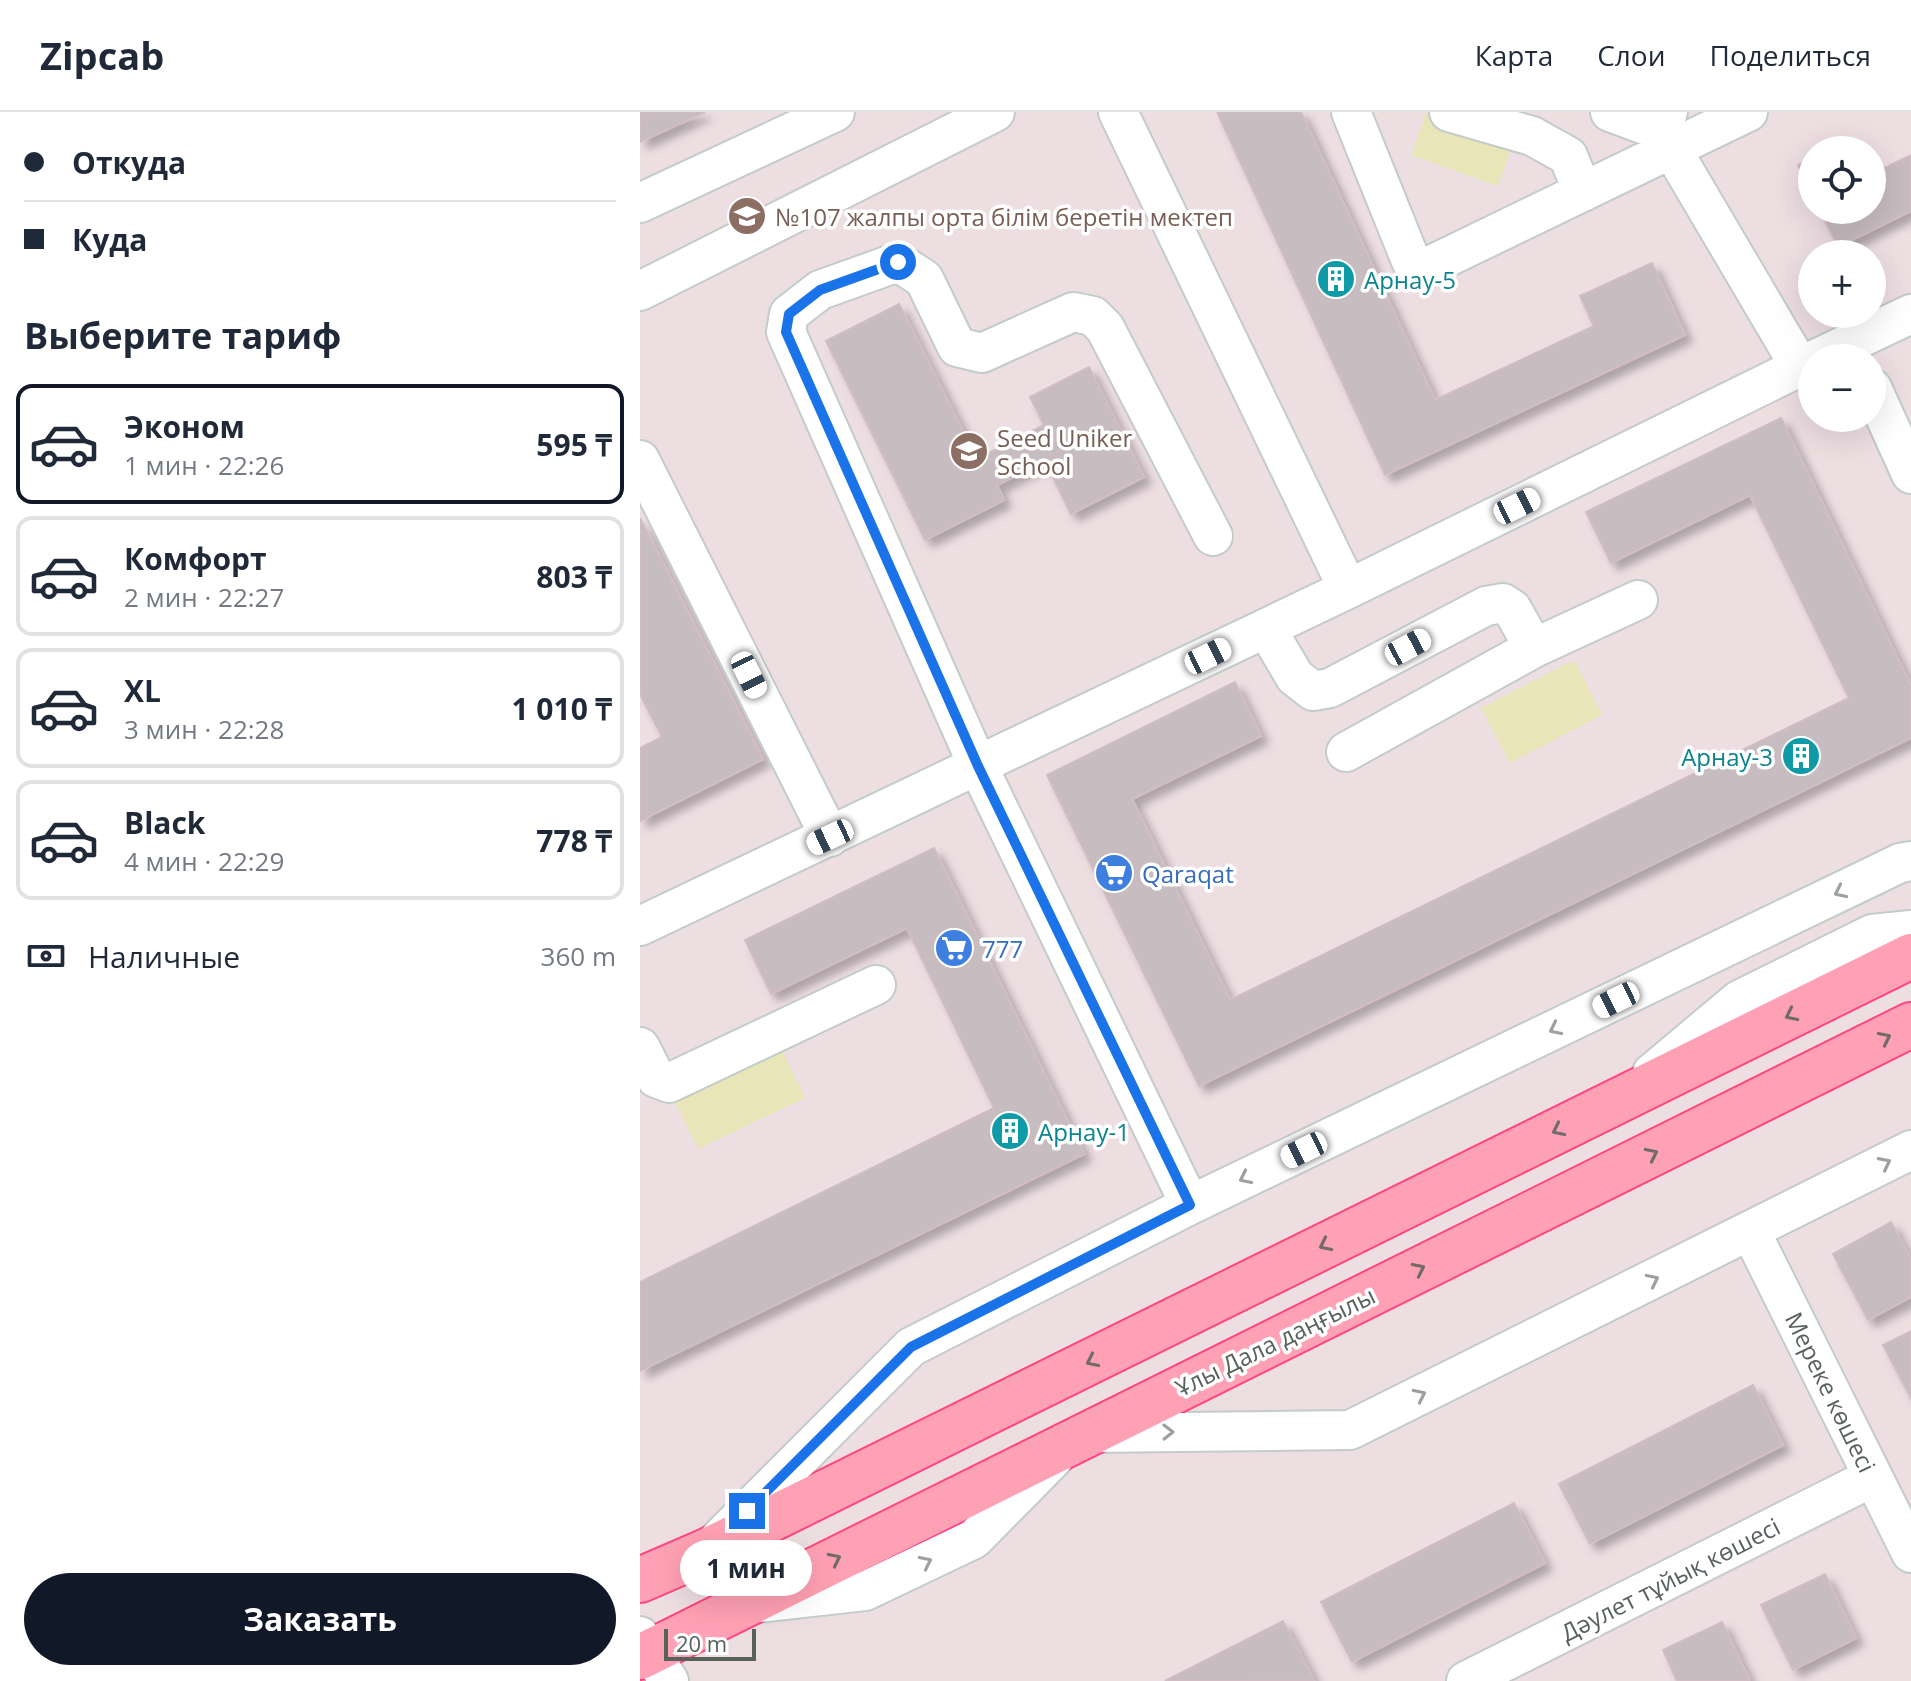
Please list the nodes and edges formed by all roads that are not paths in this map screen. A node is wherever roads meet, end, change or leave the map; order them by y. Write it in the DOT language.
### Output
graph roads {
  1 [pos="835,112"];
  2 [pos="995,112"];
  3 [pos="1118,112"];
  4 [pos="1351,112"];
  5 [pos="1449,112"];
  6 [pos="1610,112"];
  7 [pos="1748,112"];
  8 [pos="1667,130"];
  9 [pos="1583,192"];
  10 [pos="640,203"];
  11 [pos="640,291"];
  12 [pos="1911,314"];
  13 [pos="1819,344"];
  14 [pos="1853,344"];
  15 [pos="1798,372"];
  16 [pos="1886,419"];
  17 [pos="640,460"];
  18 [pos="1911,474"];
  19 [pos="1213,536"];
  20 [pos="1348,589"];
  21 [pos="1638,600"];
  22 [pos="1266,628"];
  23 [pos="1534,648"];
  24 [pos="1346,752"];
  25 [pos="978,766"];
  26 [pos="830,837"];
  27 [pos="1911,861"];
  28 [pos="640,926"];
  29 [pos="1911,930"];
  30 [pos="1911,956"];
  31 [pos="876,985"];
  32 [pos="1911,1025"];
  33 [pos="640,1047"];
  34 [pos="1623,1098"];
  35 [pos="1911,1150"];
  36 [pos="1190,1205"];
  37 [pos="1751,1232"];
  38 [pos="1079,1438"];
  39 [pos="1873,1477"];
  40 [pos="707,1551"];
  41 [pos="1911,1553"];
  42 [pos="640,1580"];
  43 [pos="650,1656"];
  44 [pos="1466,1681"];
  1 -- 10 [label="street"];
  2 -- 11 [label="street"];
  3 -- 20 [label="street"];
  4 -- 9 [label="street"];
  5 -- 9 [label="street"];
  6 -- 8 [label="street"];
  7 -- 8 [label="street"];
  8 -- 9 [label="street"];
  8 -- 13 [label="street"];
  12 -- 14 [label="street"];
  15 -- 20 [label="street"];
  16 -- 18 [label="street"];
  17 -- 26 [label="street"];
  19 -- 25 [label="street"];
  20 -- 22 [label="street"];
  21 -- 23 [label="street"];
  22 -- 23 [label="street"];
  22 -- 25 [label="street"];
  23 -- 24 [label="street"];
  25 -- 26 [label="street"];
  25 -- 36 [label="street"];
  26 -- 28 [label="street"];
  27 -- 36 [label="street, one-way"];
  29 -- 34 [label="street"];
  30 -- 34 [label="main road, one-way"];
  31 -- 33 [label="street"];
  38 -- 32 [label="main road, Ұлы Дала даңғылы, one-way"];
  34 -- 40 [label="main road, one-way"];
  37 -- 35 [label="street, one-way"];
  36 -- 40 [label="street"];
  38 -- 37 [label="street, one-way"];
  37 -- 39 [label="street, Мереке көшесі"];
  43 -- 38 [label="main road, Ұлы Дала даңғылы, one-way"];
  39 -- 41 [label="street, Мереке көшесі"];
  39 -- 44 [label="street, Дәулет тұйық көшесі"];
  40 -- 42 [label="main road"];
}
